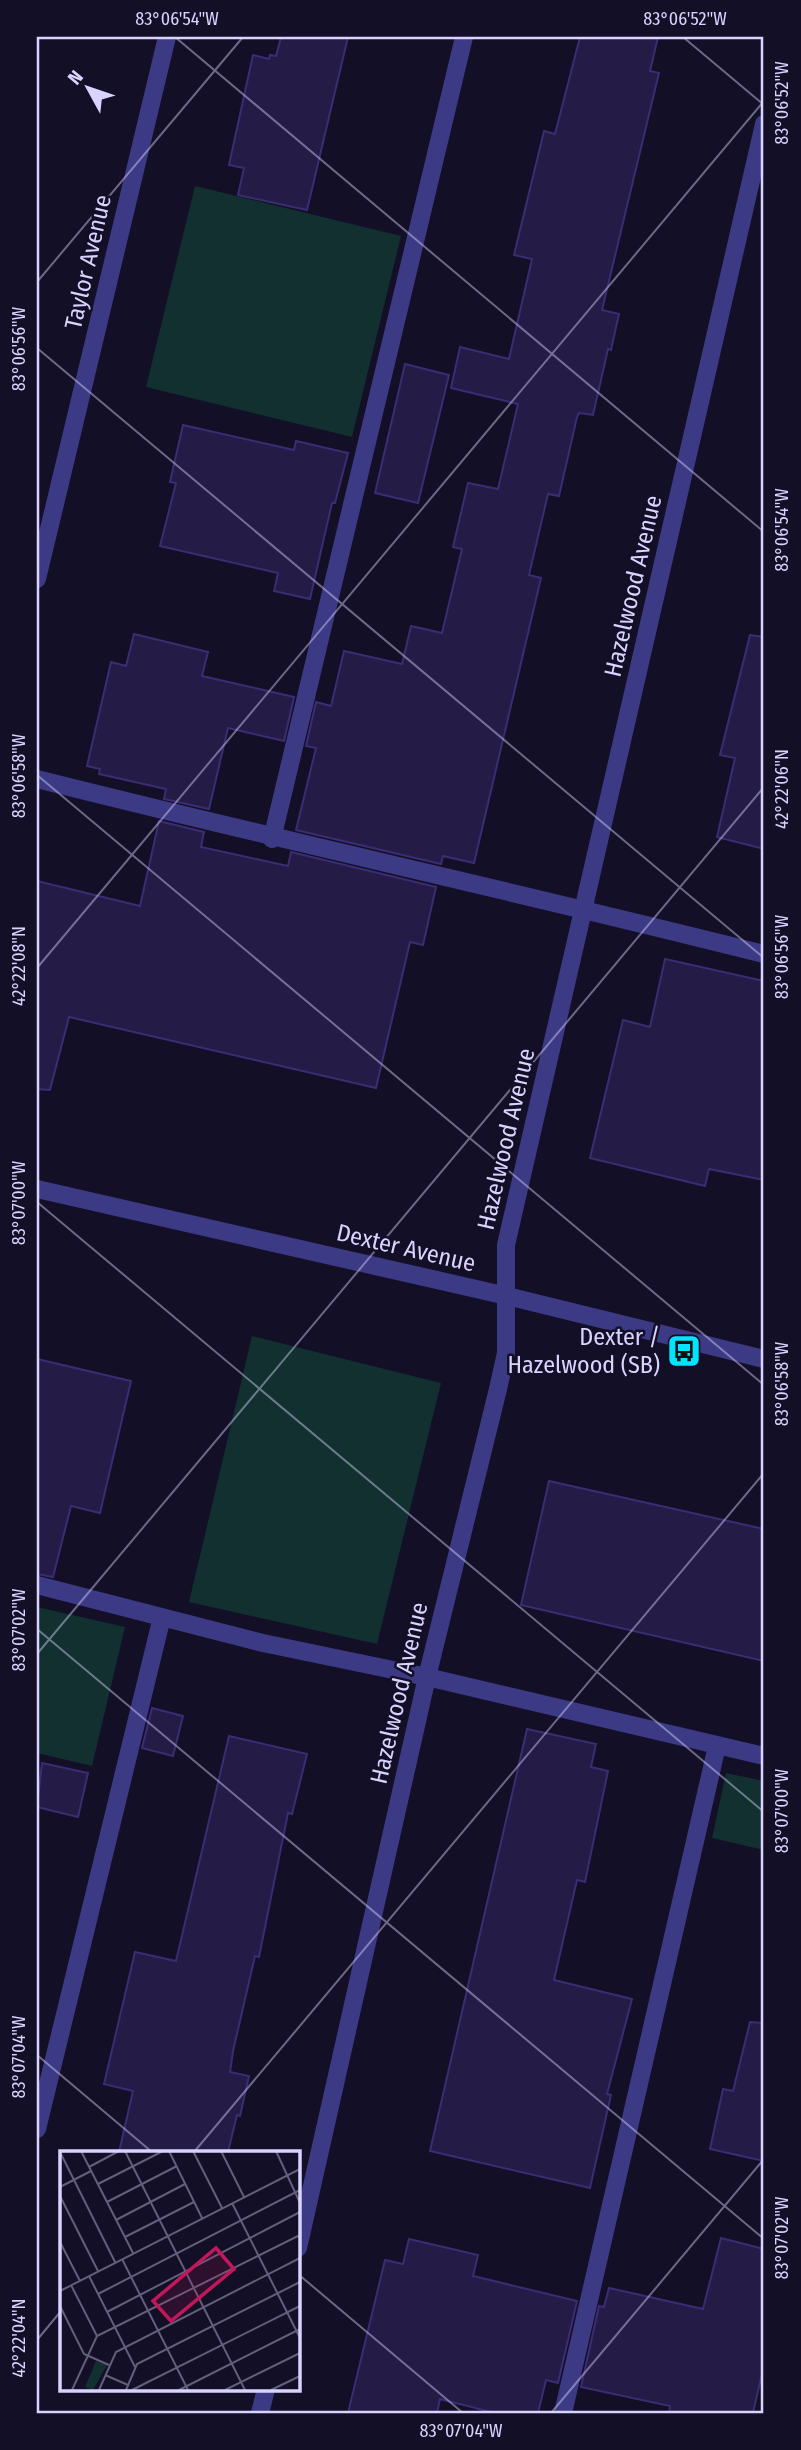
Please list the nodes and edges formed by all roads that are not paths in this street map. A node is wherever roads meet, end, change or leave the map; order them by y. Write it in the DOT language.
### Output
graph roads {
  1 [pos="167,37"];
  2 [pos="464,37"];
  3 [pos="764,124"];
  4 [pos="37,579"];
  5 [pos="37,779"];
  6 [pos="272,839"];
  7 [pos="585,909"];
  8 [pos="764,954"];
  9 [pos="37,1189"];
  10 [pos="507,1296"];
  11 [pos="764,1359"];
  12 [pos="37,1585"];
  13 [pos="162,1618"];
  14 [pos="428,1676"];
  15 [pos="717,1746"];
  16 [pos="764,1756"];
  17 [pos="37,2129"];
  18 [pos="299,2244"];
  19 [pos="266,2390"];
  20 [pos="260,2413"];
  21 [pos="563,2413"];
  1 -- 4 [label="street, Taylor Avenue"];
  2 -- 6 [label="street"];
  3 -- 7 [label="street, Hazelwood Avenue"];
  5 -- 6 [label="street"];
  6 -- 7 [label="street"];
  7 -- 8 [label="street"];
  7 -- 10 [label="street, Hazelwood Avenue"];
  9 -- 10 [label="street, Dexter Avenue"];
  10 -- 11 [label="street, Dexter Avenue"];
  10 -- 14 [label="street, Hazelwood Avenue"];
  12 -- 13 [label="street"];
  13 -- 14 [label="street"];
  13 -- 17 [label="street"];
  14 -- 15 [label="street"];
  14 -- 18 [label="street, Hazelwood Avenue"];
  15 -- 16 [label="street"];
  15 -- 21 [label="street"];
  19 -- 20 [label="street"];
}
